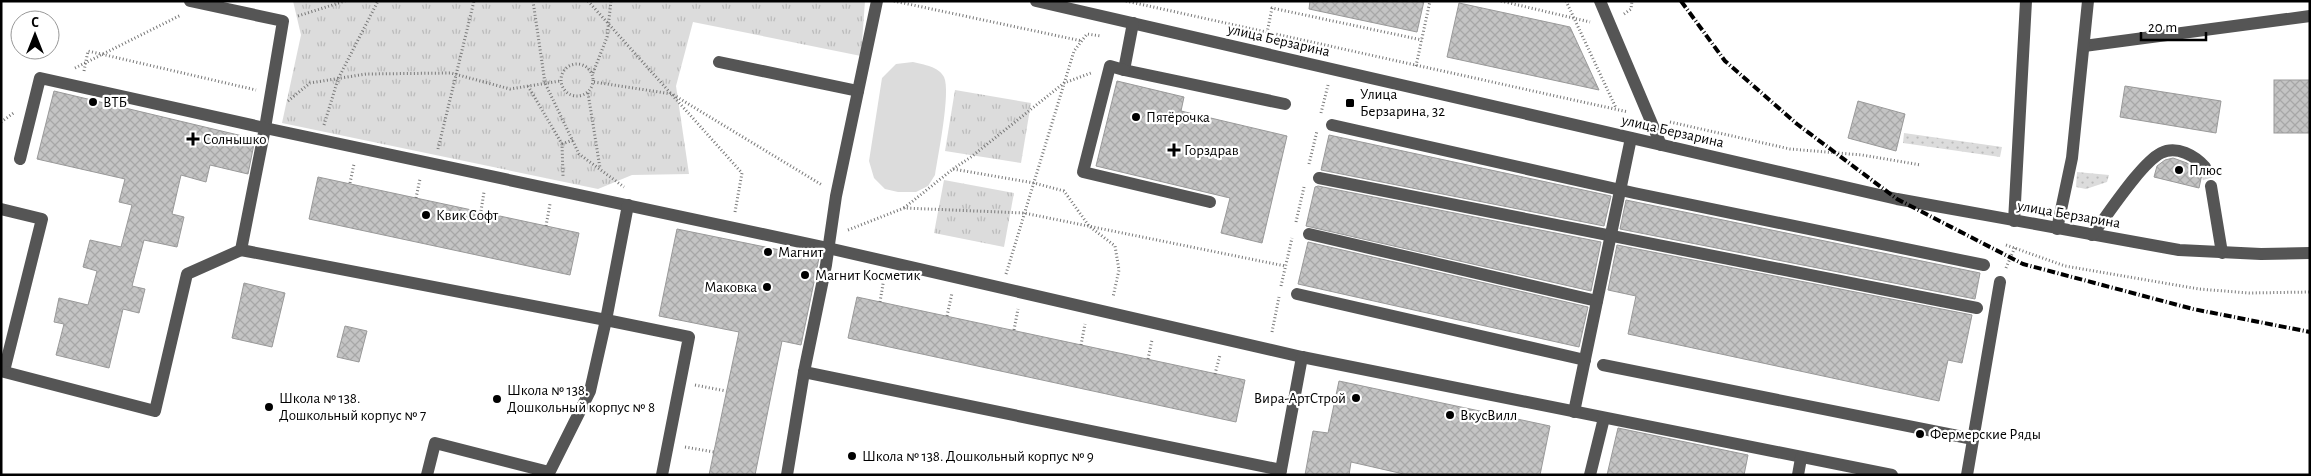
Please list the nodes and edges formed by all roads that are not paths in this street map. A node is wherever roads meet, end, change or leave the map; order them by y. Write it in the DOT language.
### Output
graph roads {
  1 [pos="190,1"];
  2 [pos="877,1"];
  3 [pos="1036,1"];
  4 [pos="1600,1"];
  5 [pos="2026,1"];
  6 [pos="2088,1"];
  7 [pos="230,5"];
  8 [pos="2310,16"];
  9 [pos="1133,23"];
  10 [pos="2084,46"];
  11 [pos="719,62"];
  12 [pos="1124,70"];
  13 [pos="858,91"];
  14 [pos="1285,104"];
  15 [pos="1332,125"];
  16 [pos="265,128"];
  17 [pos="1631,138"];
  18 [pos="1661,145"];
  19 [pos="20,160"];
  20 [pos="2205,168"];
  21 [pos="1319,178"];
  22 [pos="2210,186"];
  23 [pos="1620,189"];
  24 [pos="1210,202"];
  25 [pos="628,205"];
  26 [pos="1,209"];
  27 [pos="2014,221"];
  28 [pos="2058,229"];
  29 [pos="1309,234"];
  30 [pos="1610,236"];
  31 [pos="2092,236"];
  32 [pos="829,242"];
  33 [pos="241,250"];
  34 [pos="2222,253"];
  35 [pos="2310,253"];
  36 [pos="1984,265"];
  37 [pos="2000,282"];
  38 [pos="1297,294"];
  39 [pos="1597,300"];
  40 [pos="1977,308"];
  41 [pos="606,320"];
  42 [pos="1302,357"];
  43 [pos="1585,360"];
  44 [pos="1602,365"];
  45 [pos="3,371"];
  46 [pos="804,372"];
  47 [pos="1574,412"];
  48 [pos="1604,418"];
  49 [pos="1973,440"];
  50 [pos="1801,458"];
  51 [pos="1280,472"];
  52 [pos="549,473"];
  53 [pos="427,475"];
  54 [pos="662,475"];
  55 [pos="787,475"];
  56 [pos="1590,475"];
  57 [pos="1798,475"];
  58 [pos="1892,475"];
  59 [pos="1967,475"];
  1 -- 7 [label="street"];
  2 -- 13 [label="street"];
  3 -- 9 [label="street, улица Берзарина"];
  4 -- 18 [label="street"];
  5 -- 27 [label="street"];
  6 -- 10 [label="street"];
  7 -- 16 [label="street"];
  8 -- 10 [label="street"];
  9 -- 12 [label="street"];
  9 -- 17 [label="street, улица Берзарина"];
  10 -- 28 [label="street"];
  11 -- 13 [label="street"];
  12 -- 14 [label="street"];
  12 -- 24 [label="street"];
  13 -- 32 [label="street"];
  15 -- 23 [label="street"];
  16 -- 19 [label="street"];
  16 -- 25 [label="street"];
  16 -- 33 [label="street"];
  17 -- 18 [label="street, улица Берзарина"];
  17 -- 23 [label="street"];
  18 -- 27 [label="street, улица Берзарина"];
  20 -- 31 [label="street"];
  21 -- 30 [label="street"];
  22 -- 34 [label="street"];
  23 -- 30 [label="street"];
  23 -- 36 [label="street"];
  25 -- 32 [label="street"];
  25 -- 41 [label="street"];
  26 -- 45 [label="street"];
  27 -- 28 [label="street, улица Берзарина"];
  28 -- 31 [label="street, улица Берзарина"];
  29 -- 39 [label="street"];
  30 -- 39 [label="street"];
  30 -- 40 [label="street"];
  31 -- 34 [label="street, улица Берзарина"];
  32 -- 42 [label="street"];
  32 -- 46 [label="street"];
  33 -- 41 [label="street"];
  33 -- 45 [label="street"];
  34 -- 35 [label="street, улица Берзарина"];
  37 -- 49 [label="street"];
  38 -- 43 [label="street"];
  39 -- 43 [label="street"];
  41 -- 52 [label="street"];
  41 -- 54 [label="street"];
  42 -- 47 [label="street"];
  42 -- 51 [label="street"];
  43 -- 47 [label="street"];
  44 -- 49 [label="street"];
  46 -- 51 [label="street"];
  46 -- 55 [label="street"];
  47 -- 48 [label="street"];
  48 -- 50 [label="street"];
  48 -- 56 [label="street"];
  49 -- 59 [label="street"];
  50 -- 57 [label="street"];
  50 -- 58 [label="street"];
  52 -- 53 [label="street"];
}
